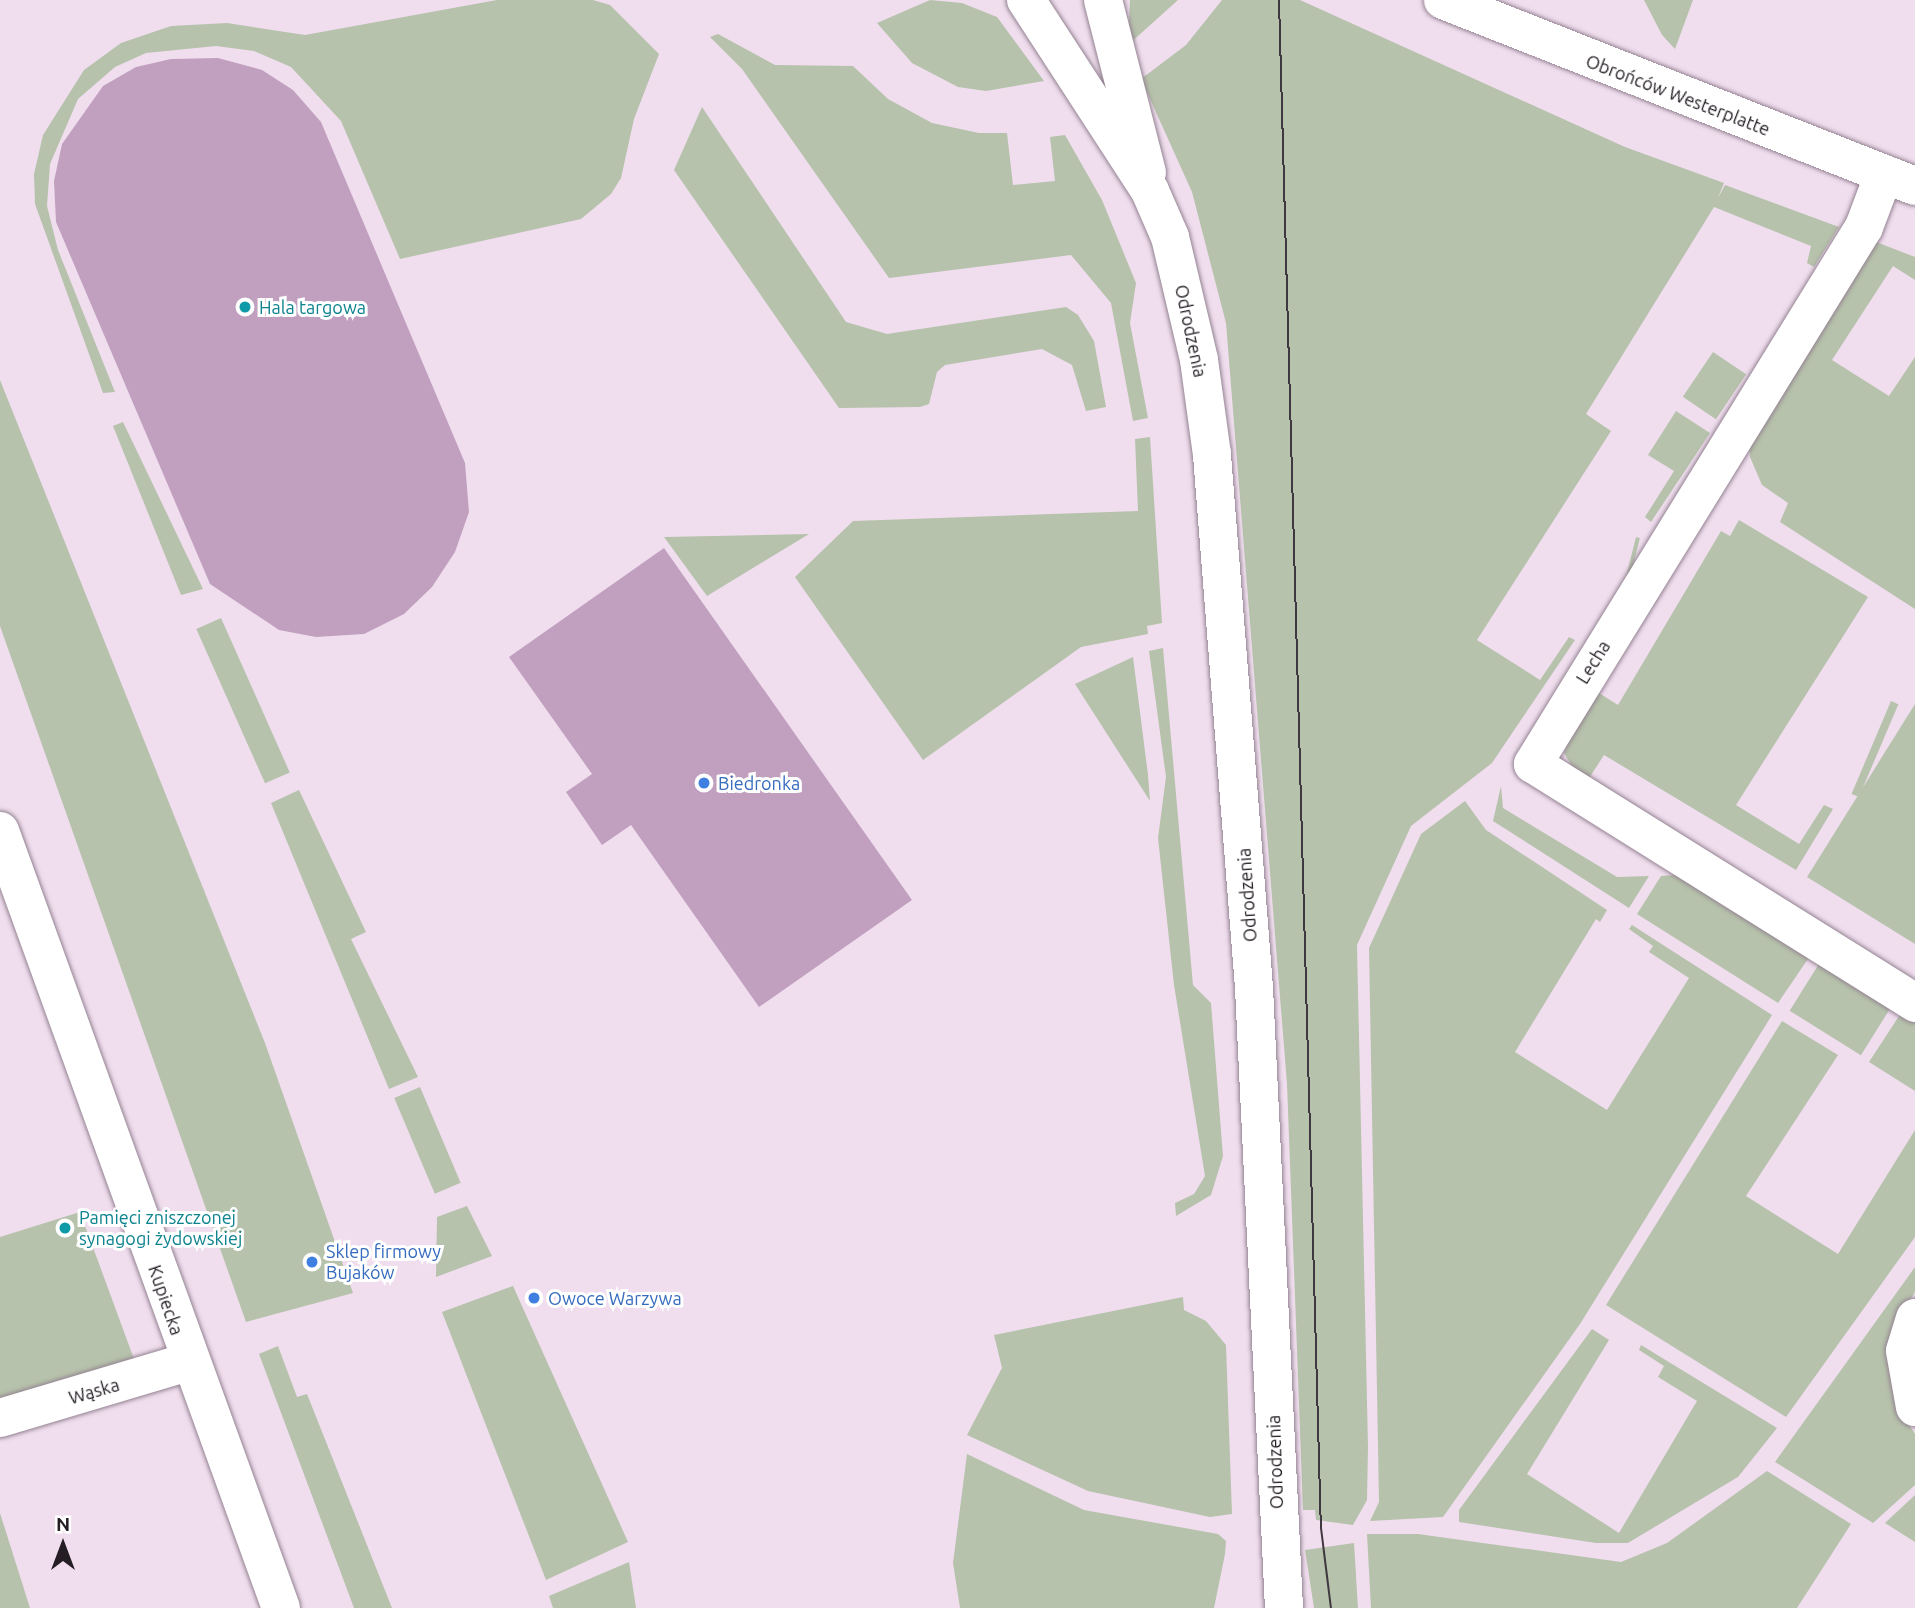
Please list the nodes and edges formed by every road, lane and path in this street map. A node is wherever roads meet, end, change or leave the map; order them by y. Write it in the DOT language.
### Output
graph roads {
  1 [pos="1026,0"];
  2 [pos="1103,0"];
  3 [pos="1443,0"];
  4 [pos="1900,180"];
  5 [pos="1150,191"];
  6 [pos="0,831"];
  7 [pos="1915,1003"];
  8 [pos="1915,1318"];
  9 [pos="188,1362"];
  10 [pos="1915,1407"];
  11 [pos="0,1418"];
  12 [pos="1278,1565"];
  13 [pos="281,1608"];
  14 [pos="1258,1608"];
  15 [pos="1284,1608"];
  1 -- 5 [label="street, Odrodzenia"];
  2 -- 5 [label="street, Odrodzenia"];
  3 -- 4 [label="street, Obrońców Westerplatte"];
  4 -- 7 [label="street, Lecha"];
  5 -- 12 [label="street, Odrodzenia"];
  6 -- 9 [label="street, Kupiecka"];
  8 -- 10 [label="street"];
  9 -- 11 [label="street, Wąska"];
  9 -- 13 [label="street, Kupiecka"];
  12 -- 14 [label="street"];
  12 -- 15 [label="street, Odrodzenia"];
}
